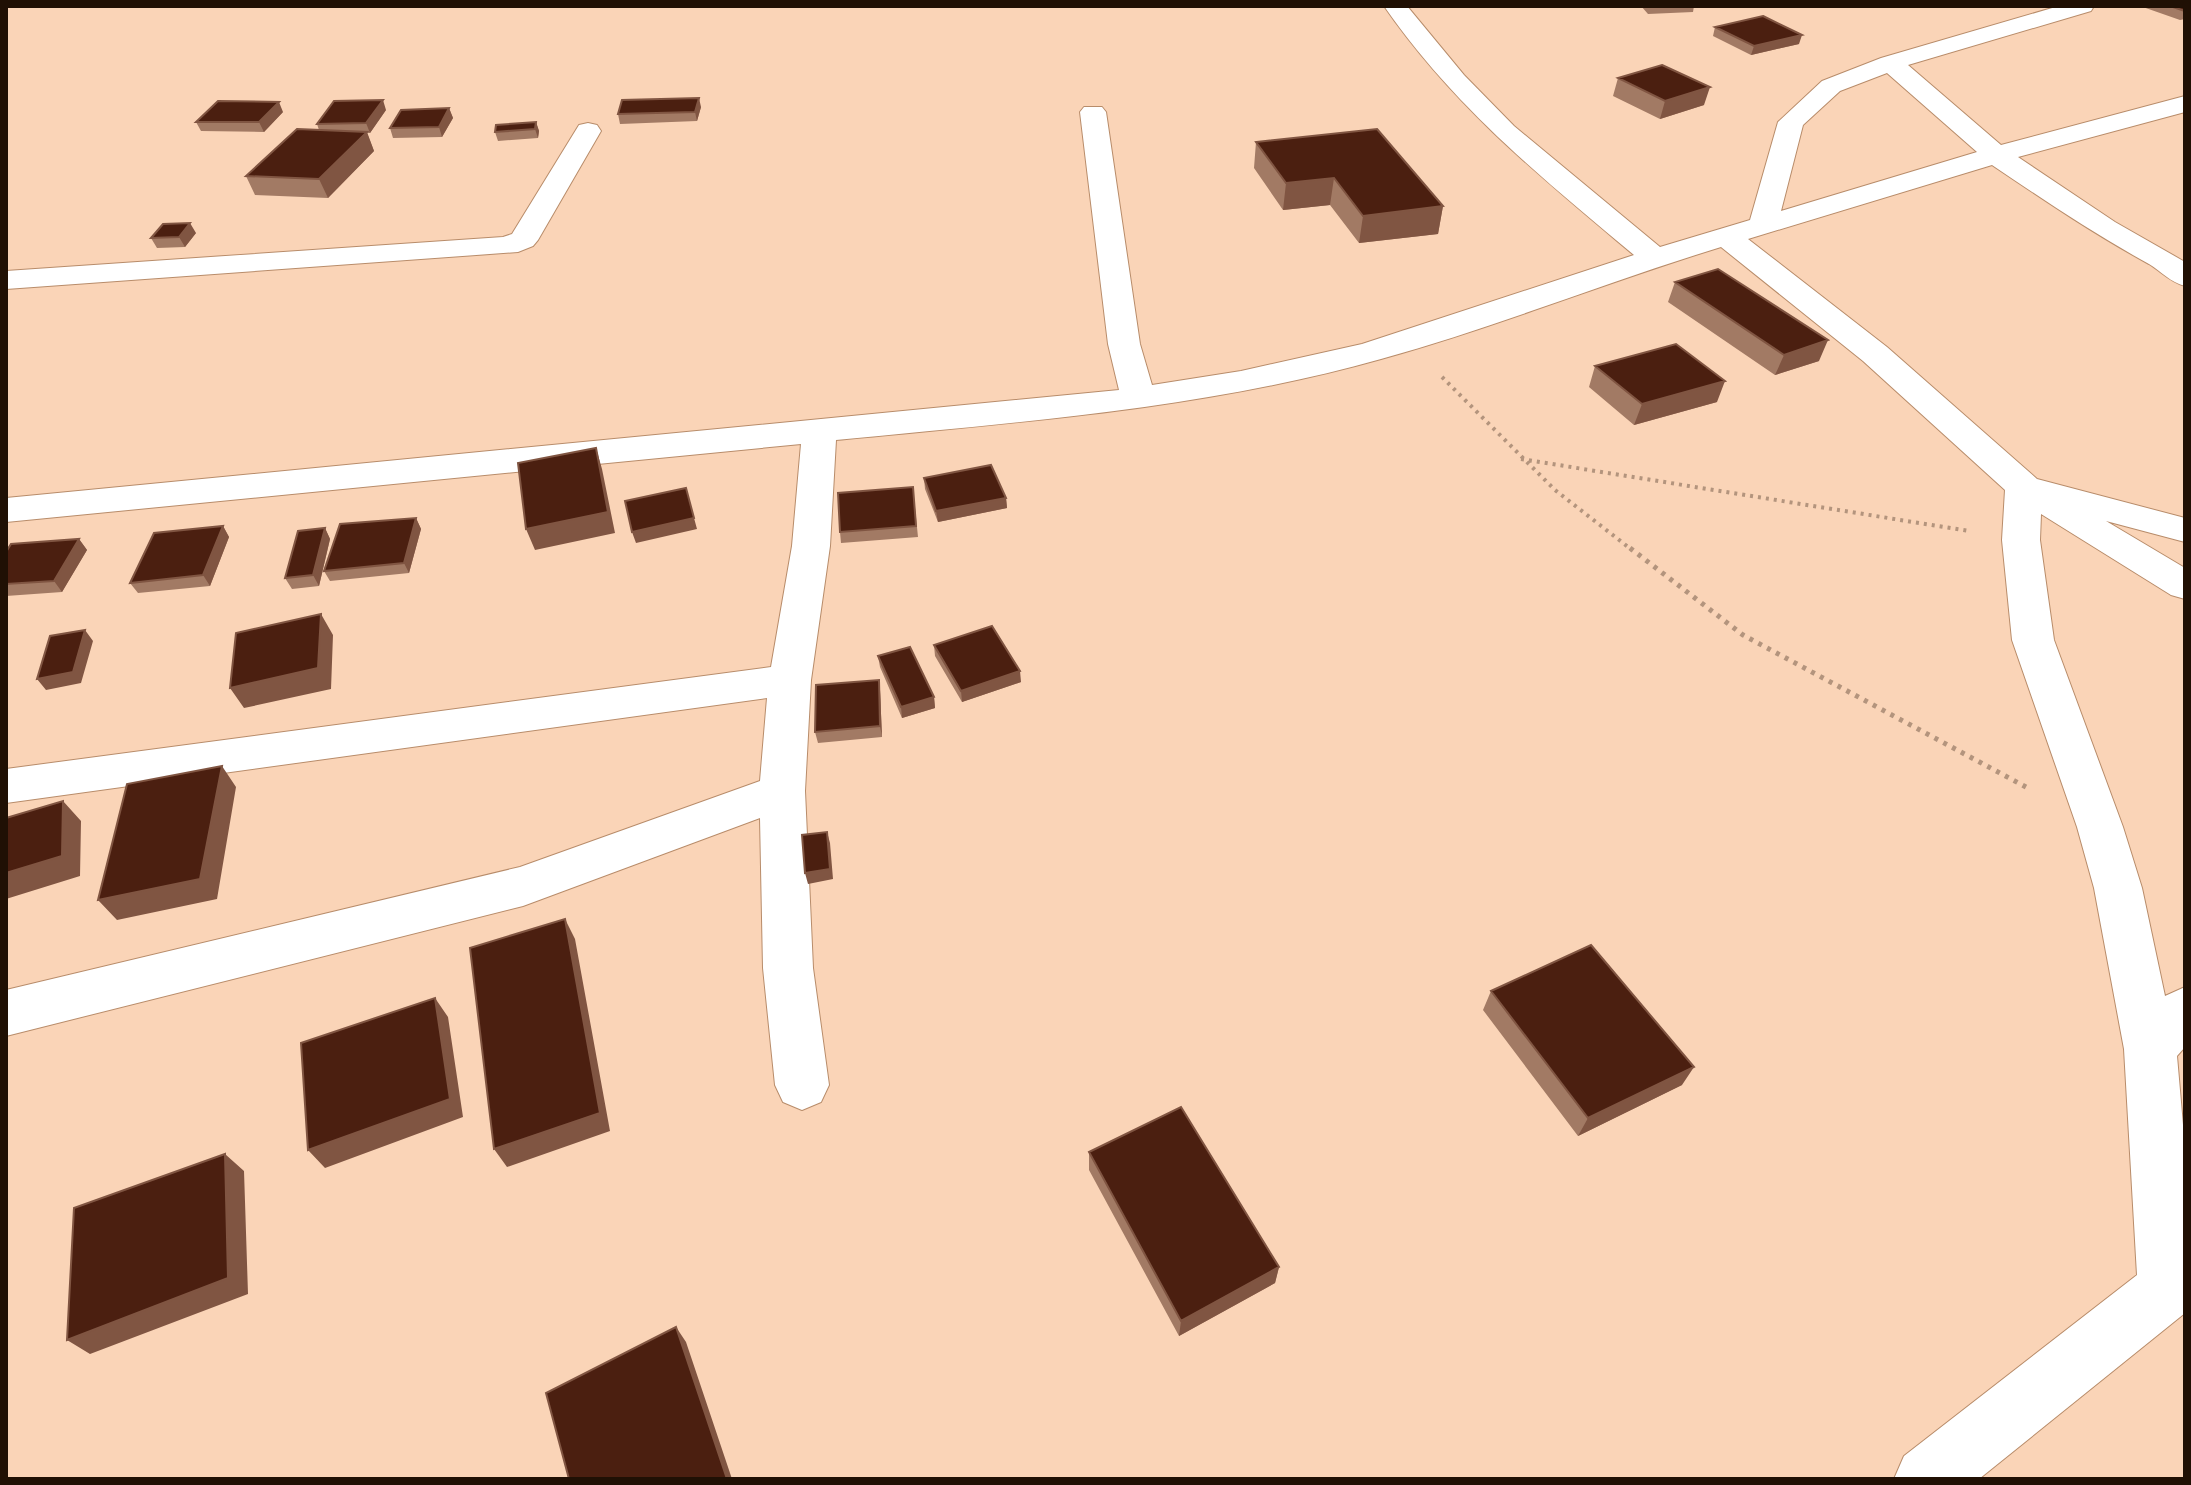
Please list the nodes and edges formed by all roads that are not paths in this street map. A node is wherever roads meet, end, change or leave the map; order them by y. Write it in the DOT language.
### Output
graph roads {
  1 [pos="1395,6"];
  2 [pos="2083,6"];
  3 [pos="1890,63"];
  4 [pos="2185,104"];
  5 [pos="1093,112"];
  6 [pos="588,131"];
  7 [pos="1996,155"];
  8 [pos="1763,226"];
  9 [pos="1726,237"];
  10 [pos="1655,258"];
  11 [pos="2185,277"];
  12 [pos="6,280"];
  13 [pos="1138,397"];
  14 [pos="819,432"];
  15 [pos="2024,487"];
  16 [pos="6,510"];
  17 [pos="2185,530"];
  18 [pos="2185,586"];
  19 [pos="790,680"];
  20 [pos="6,786"];
  21 [pos="782,791"];
  22 [pos="6,1013"];
  23 [pos="2168,1030"];
  24 [pos="802,1085"];
  25 [pos="2176,1281"];
  26 [pos="1927,1479"];
  1 -- 10 [label="street"];
  2 -- 3 [label="street"];
  3 -- 7 [label="street"];
  3 -- 8 [label="street"];
  4 -- 7 [label="street"];
  5 -- 13 [label="street"];
  6 -- 12 [label="street"];
  7 -- 8 [label="street"];
  7 -- 11 [label="street"];
  8 -- 9 [label="street"];
  9 -- 10 [label="street"];
  9 -- 15 [label="street"];
  10 -- 13 [label="street"];
  13 -- 14 [label="street"];
  14 -- 16 [label="street"];
  14 -- 19 [label="street"];
  15 -- 17 [label="street"];
  15 -- 18 [label="street"];
  15 -- 23 [label="street"];
  19 -- 20 [label="street"];
  19 -- 21 [label="street"];
  21 -- 22 [label="street"];
  21 -- 24 [label="street"];
  23 -- 25 [label="street"];
  25 -- 26 [label="street"];
}
